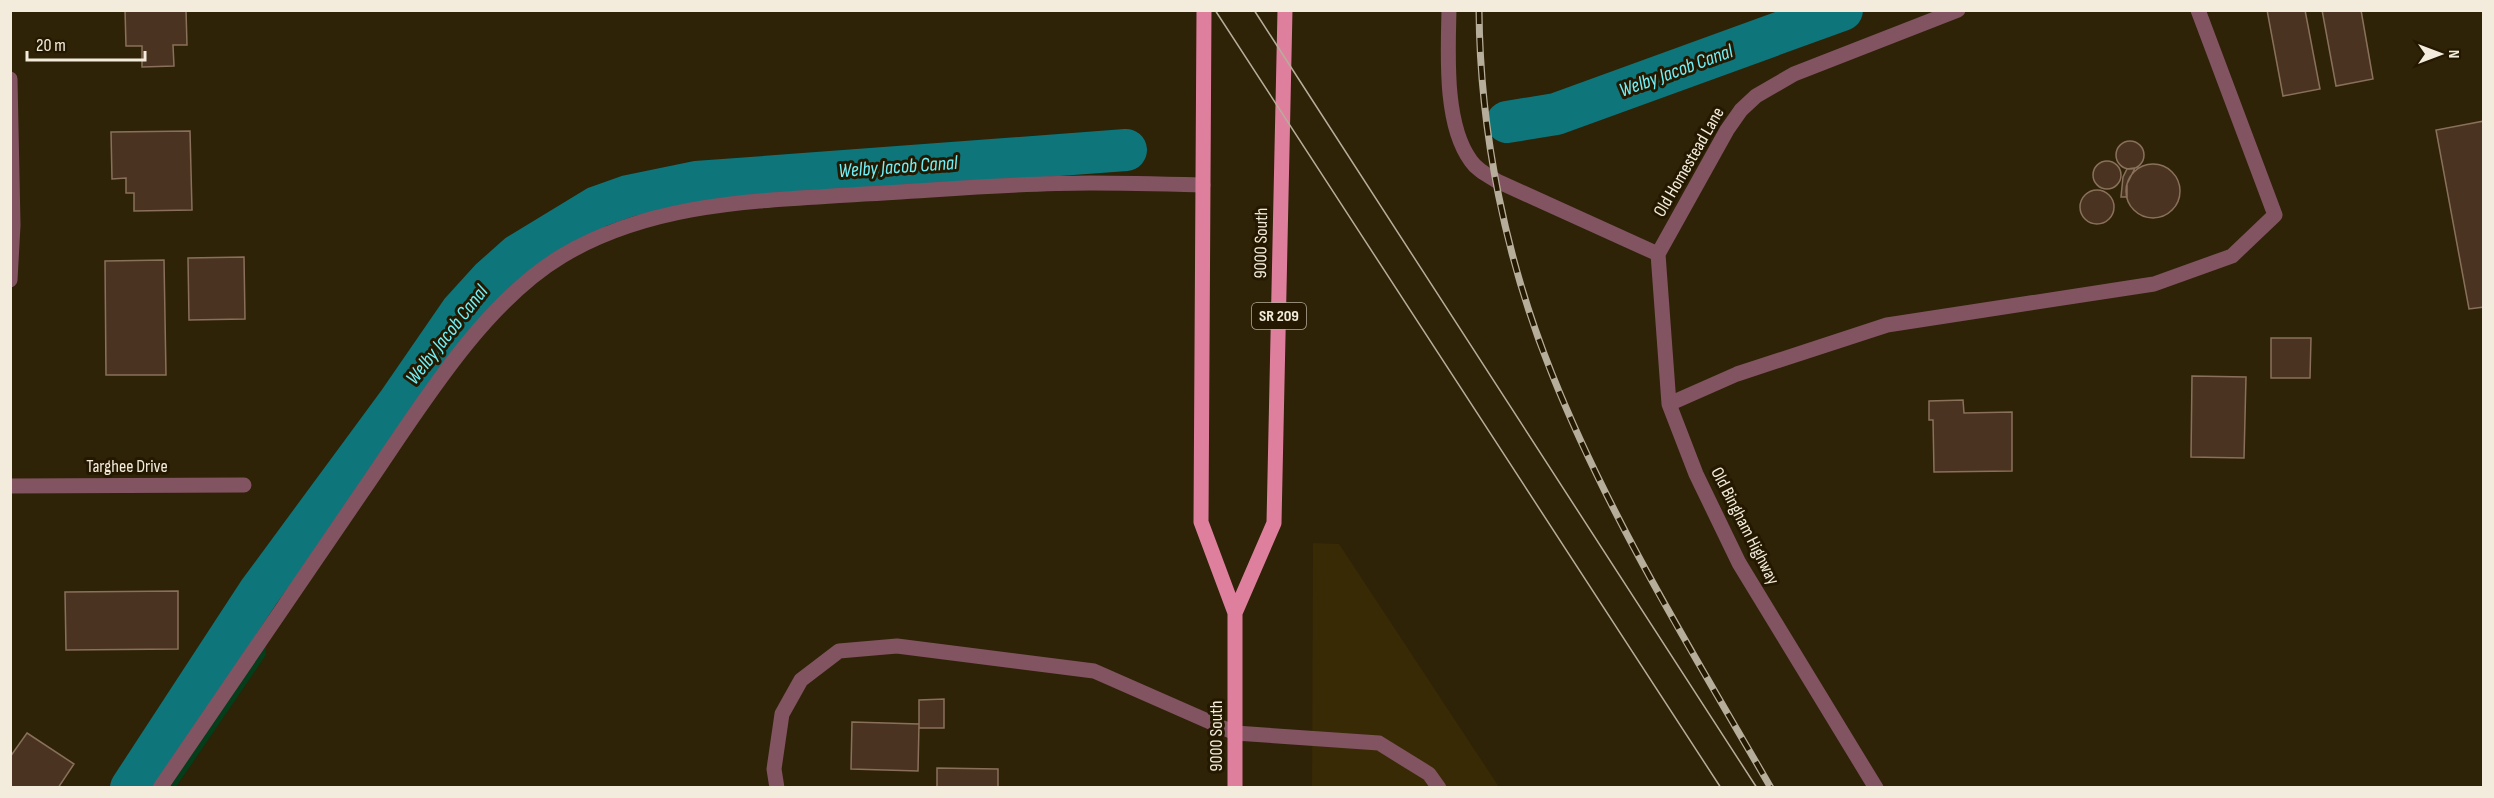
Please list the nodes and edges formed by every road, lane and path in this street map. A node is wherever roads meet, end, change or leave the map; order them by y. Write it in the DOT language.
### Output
graph roads {
  1 [pos="1204,10"];
  2 [pos="1285,10"];
  3 [pos="1449,10"];
  4 [pos="1958,10"];
  5 [pos="2198,10"];
  6 [pos="10,80"];
  7 [pos="1203,185"];
  8 [pos="1658,254"];
  9 [pos="10,279"];
  10 [pos="1669,404"];
  11 [pos="244,485"];
  12 [pos="10,486"];
  13 [pos="1235,613"];
  14 [pos="1235,733"];
  15 [pos="160,788"];
  16 [pos="777,788"];
  17 [pos="1235,788"];
  18 [pos="1439,788"];
  19 [pos="1876,788"];
  1 -- 7 [label="main road, 9000 South / SR 209"];
  2 -- 13 [label="main road, 9000 South / SR 209"];
  3 -- 8 [label="street"];
  4 -- 8 [label="street, Old Homestead Lane"];
  5 -- 10 [label="street"];
  6 -- 9 [label="street"];
  7 -- 13 [label="main road, 9000 South / SR 209"];
  7 -- 15 [label="street"];
  8 -- 10 [label="street, Old Bingham Highway"];
  10 -- 19 [label="street, Old Bingham Highway"];
  11 -- 12 [label="street, Targhee Drive"];
  13 -- 14 [label="main road, 9000 South / SR 209"];
  14 -- 16 [label="street"];
  14 -- 17 [label="main road, 9000 South / SR 209"];
  14 -- 18 [label="street"];
}
